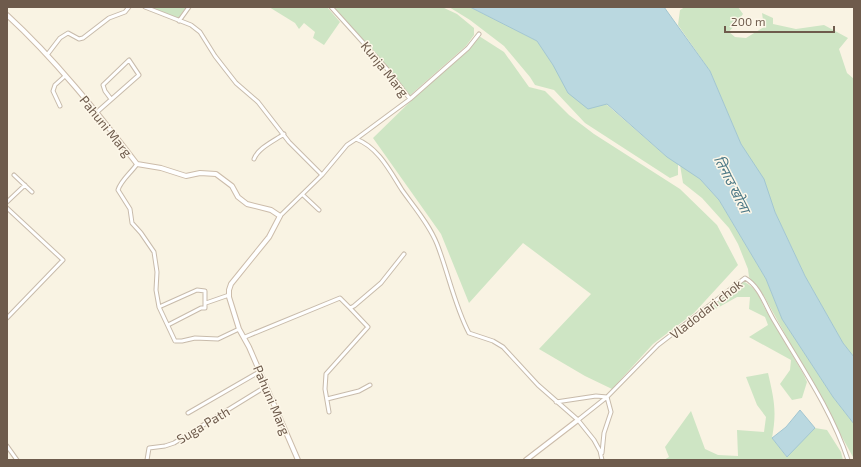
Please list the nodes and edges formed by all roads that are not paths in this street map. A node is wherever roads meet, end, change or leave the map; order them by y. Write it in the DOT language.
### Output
graph roads {
  1 [pos="129,7"];
  2 [pos="145,7"];
  3 [pos="189,7"];
  4 [pos="330,7"];
  5 [pos="7,15"];
  6 [pos="179,21"];
  7 [pos="479,34"];
  8 [pos="47,55"];
  9 [pos="65,76"];
  10 [pos="111,99"];
  11 [pos="410,99"];
  12 [pos="60,106"];
  13 [pos="97,112"];
  14 [pos="284,134"];
  15 [pos="356,139"];
  16 [pos="254,159"];
  17 [pos="136,164"];
  18 [pos="322,174"];
  19 [pos="14,175"];
  20 [pos="25,185"];
  21 [pos="32,192"];
  22 [pos="303,195"];
  23 [pos="7,202"];
  24 [pos="7,208"];
  25 [pos="319,210"];
  26 [pos="280,216"];
  27 [pos="404,254"];
  28 [pos="229,295"];
  29 [pos="206,303"];
  30 [pos="159,307"];
  31 [pos="350,308"];
  32 [pos="7,318"];
  33 [pos="168,325"];
  34 [pos="239,329"];
  35 [pos="245,337"];
  36 [pos="259,372"];
  37 [pos="370,385"];
  38 [pos="265,387"];
  39 [pos="607,397"];
  40 [pos="327,399"];
  41 [pos="556,402"];
  42 [pos="329,412"];
  43 [pos="188,413"];
  44 [pos="578,420"];
  45 [pos="7,446"];
  46 [pos="601,458"];
  47 [pos="18,460"];
  48 [pos="147,460"];
  49 [pos="298,460"];
  50 [pos="526,460"];
  51 [pos="848,460"];
  1 -- 8 [label="street"];
  2 -- 6 [label="street"];
  3 -- 6 [label="street"];
  4 -- 11 [label="street, Kunja Marg"];
  5 -- 8 [label="street, Pahuni Marg"];
  6 -- 14 [label="street"];
  7 -- 11 [label="street"];
  8 -- 9 [label="street, Pahuni Marg"];
  9 -- 12 [label="street"];
  9 -- 13 [label="street, Pahuni Marg"];
  10 -- 10 [label="street"];
  10 -- 13 [label="street"];
  11 -- 15 [label="street, Kunja Marg"];
  13 -- 17 [label="street, Pahuni Marg"];
  14 -- 16 [label="street"];
  14 -- 18 [label="street"];
  15 -- 18 [label="street, Kunja Marg"];
  15 -- 41 [label="street"];
  17 -- 26 [label="street, Pahuni Marg"];
  17 -- 30 [label="street"];
  18 -- 22 [label="street, Kunja Marg"];
  19 -- 20 [label="street"];
  20 -- 21 [label="street"];
  20 -- 23 [label="street"];
  22 -- 25 [label="street"];
  22 -- 26 [label="street, Kunja Marg"];
  24 -- 32 [label="street"];
  26 -- 28 [label="street"];
  27 -- 31 [label="street"];
  28 -- 29 [label="street"];
  28 -- 34 [label="street, Pahuni Marg"];
  29 -- 30 [label="street"];
  29 -- 33 [label="street"];
  30 -- 33 [label="street"];
  31 -- 35 [label="street"];
  31 -- 40 [label="street"];
  33 -- 34 [label="street"];
  34 -- 35 [label="street, Pahuni Marg"];
  35 -- 36 [label="street, Pahuni Marg"];
  36 -- 38 [label="street, Pahuni Marg"];
  36 -- 43 [label="street"];
  37 -- 40 [label="street"];
  38 -- 48 [label="street, Suga Path"];
  38 -- 49 [label="street, Pahuni Marg"];
  39 -- 41 [label="street"];
  39 -- 44 [label="street, Vladodari chok"];
  39 -- 46 [label="street"];
  39 -- 51 [label="street, Vladodari chok"];
  40 -- 42 [label="street"];
  41 -- 44 [label="street"];
  44 -- 46 [label="street"];
  44 -- 50 [label="street, Vladodari chok"];
  45 -- 47 [label="street"];
}
